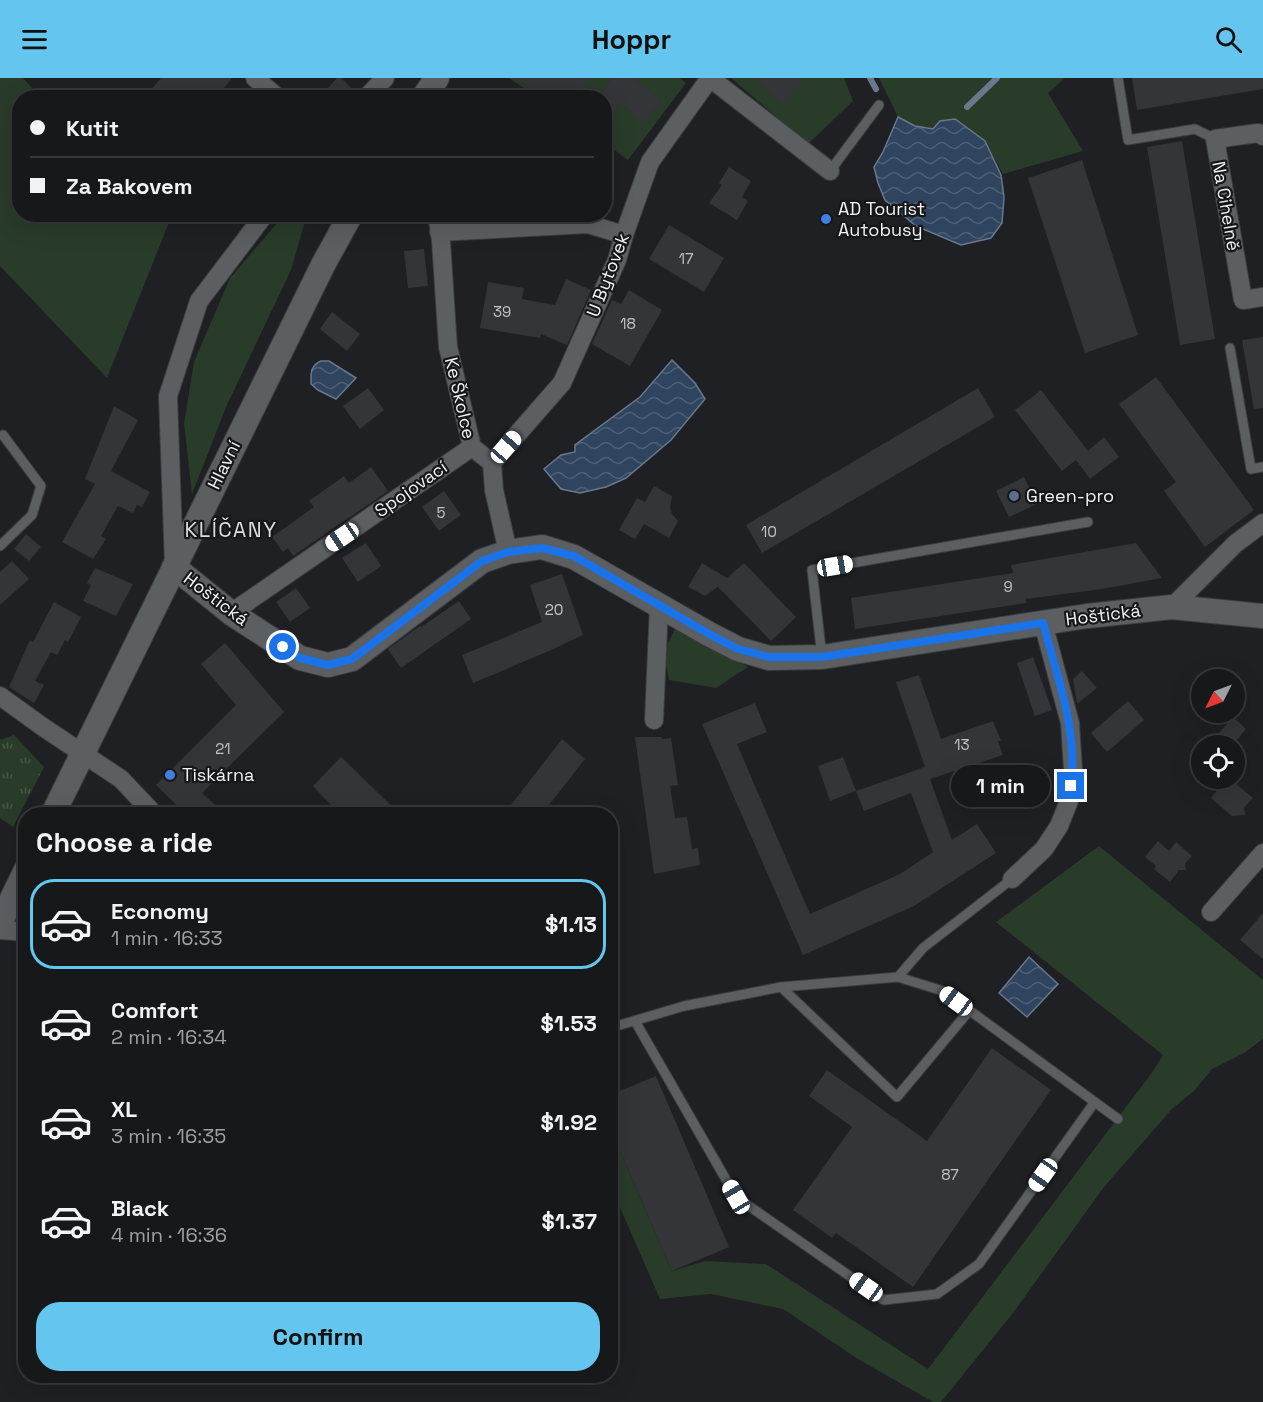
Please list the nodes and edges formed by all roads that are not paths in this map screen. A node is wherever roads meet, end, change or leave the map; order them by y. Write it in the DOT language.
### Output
graph roads {
  1 [pos="255,78"];
  2 [pos="385,78"];
  3 [pos="710,78"];
  4 [pos="1118,78"];
  5 [pos="269,90"];
  6 [pos="374,90"];
  7 [pos="879,105"];
  8 [pos="1263,136"];
  9 [pos="1215,139"];
  10 [pos="830,171"];
  11 [pos="259,222"];
  12 [pos="347,222"];
  13 [pos="438,223"];
  14 [pos="624,235"];
  15 [pos="1263,297"];
  16 [pos="1230,348"];
  17 [pos="3,435"];
  18 [pos="472,447"];
  19 [pos="492,463"];
  20 [pos="1263,467"];
  21 [pos="1089,522"];
  22 [pos="1263,523"];
  23 [pos="0,546"];
  24 [pos="508,552"];
  25 [pos="174,567"];
  26 [pos="659,605"];
  27 [pos="1172,607"];
  28 [pos="231,613"];
  29 [pos="1263,616"];
  30 [pos="1043,623"];
  31 [pos="822,657"];
  32 [pos="0,696"];
  33 [pos="654,720"];
  34 [pos="82,754"];
  35 [pos="56,807"];
  36 [pos="147,807"];
  37 [pos="1263,853"];
  38 [pos="1012,879"];
  39 [pos="18,886"];
  40 [pos="1211,912"];
  41 [pos="0,923"];
  42 [pos="0,930"];
  43 [pos="18,931"];
  44 [pos="898,977"];
  45 [pos="782,987"];
  46 [pos="969,1011"];
  47 [pos="634,1021"];
  48 [pos="618,1026"];
  49 [pos="1094,1103"];
  50 [pos="1118,1119"];
  1 -- 5 [label="street"];
  2 -- 6 [label="street"];
  3 -- 10 [label="street"];
  3 -- 14 [label="street, U Bytovek"];
  4 -- 9 [label="lane"];
  7 -- 10 [label="lane"];
  8 -- 9 [label="street, Na Cihelně"];
  9 -- 15 [label="street, Na Cihelně"];
  11 -- 25 [label="street"];
  12 -- 25 [label="street, Hlavní"];
  13 -- 14 [label="street, Ke Školce"];
  13 -- 18 [label="street, Ke Školce"];
  14 -- 19 [label="street, U Bytovek"];
  16 -- 20 [label="lane"];
  17 -- 23 [label="lane"];
  18 -- 19 [label="street, Ke Školce"];
  18 -- 28 [label="street, Spojovací"];
  19 -- 24 [label="street"];
  21 -- 31 [label="lane"];
  22 -- 27 [label="street"];
  24 -- 26 [label="street, Hoštická"];
  24 -- 28 [label="street, Hoštická"];
  25 -- 28 [label="street, Hoštická"];
  25 -- 34 [label="street, Hlavní"];
  26 -- 31 [label="street, Hoštická"];
  26 -- 33 [label="street"];
  27 -- 29 [label="street, Hoštická"];
  27 -- 30 [label="street, Hoštická"];
  30 -- 31 [label="street, Hoštická"];
  30 -- 38 [label="street"];
  32 -- 34 [label="street"];
  34 -- 35 [label="street, Hlavní"];
  34 -- 36 [label="street"];
  37 -- 40 [label="street"];
  38 -- 44 [label="lane"];
  39 -- 41 [label="street"];
  42 -- 43 [label="street"];
  44 -- 45 [label="lane"];
  44 -- 46 [label="lane"];
  45 -- 46 [label="lane"];
  45 -- 47 [label="lane"];
  46 -- 49 [label="lane"];
  47 -- 48 [label="lane"];
  47 -- 49 [label="lane"];
  49 -- 50 [label="lane"];
}
